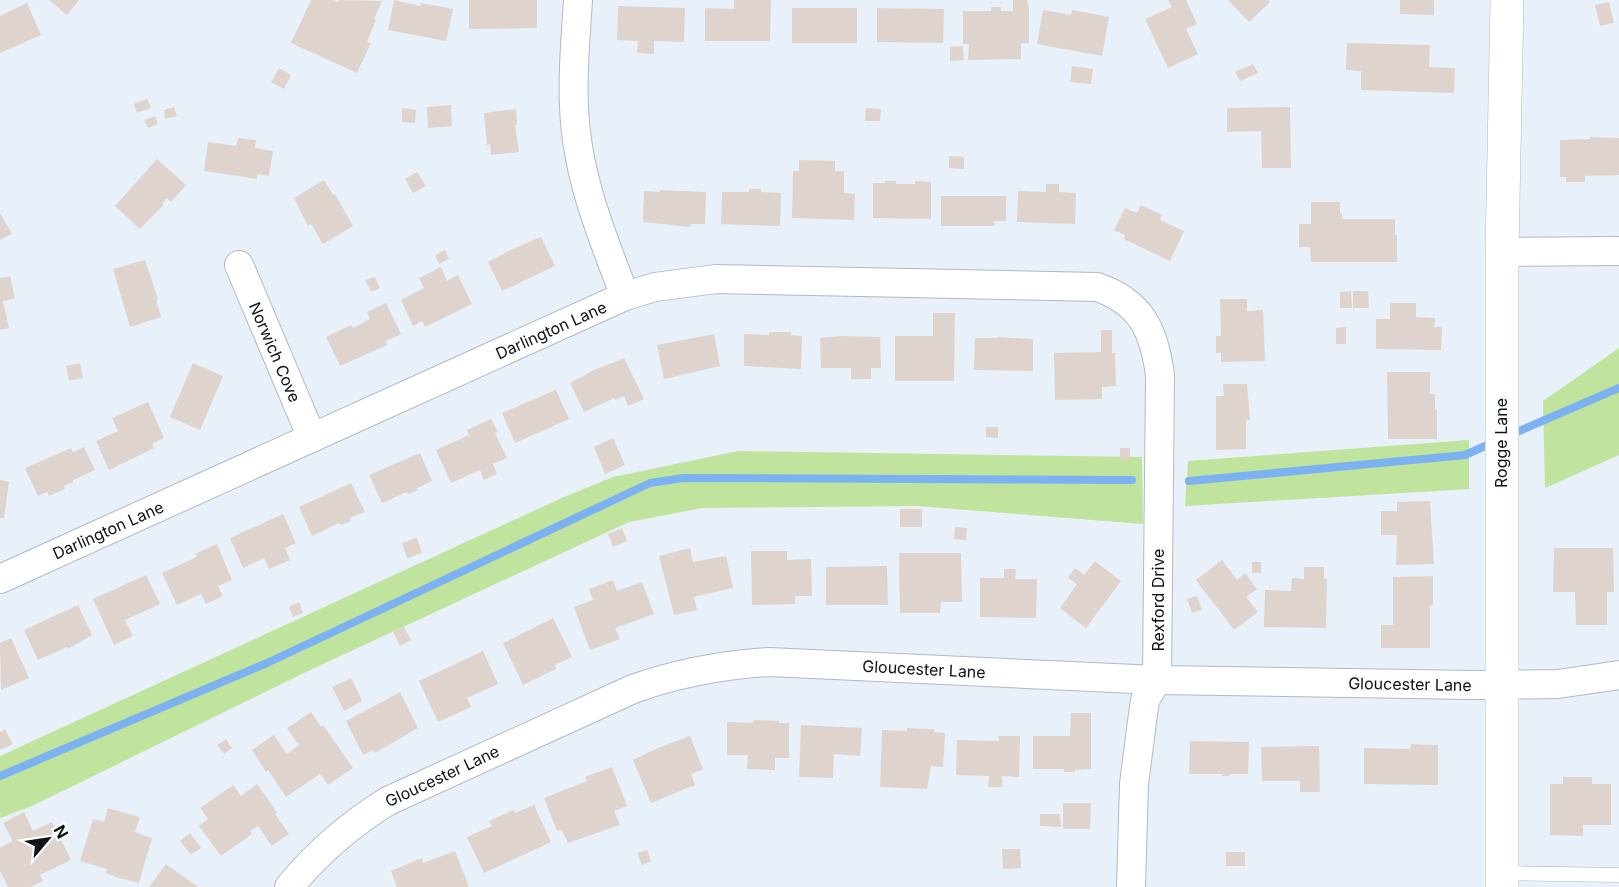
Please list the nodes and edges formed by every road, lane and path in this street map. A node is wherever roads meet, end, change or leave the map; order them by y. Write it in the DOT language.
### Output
graph roads {
  1 [pos="578,0"];
  2 [pos="1507,0"];
  3 [pos="1619,251"];
  4 [pos="1502,252"];
  5 [pos="239,265"];
  6 [pos="625,296"];
  7 [pos="1138,313"];
  8 [pos="312,438"];
  9 [pos="0,579"];
  10 [pos="1619,675"];
  11 [pos="1157,680"];
  12 [pos="1502,684"];
  13 [pos="1619,875"];
  14 [pos="1502,880"];
  15 [pos="289,887"];
  16 [pos="1131,887"];
  1 -- 6 [label="street"];
  2 -- 4 [label="street, Rogge Lane"];
  3 -- 4 [label="street"];
  4 -- 12 [label="street, Rogge Lane"];
  5 -- 8 [label="street, Norwich Cove"];
  6 -- 7 [label="street, Darlington Lane"];
  6 -- 8 [label="street, Darlington Lane"];
  7 -- 11 [label="street, Rexford Drive"];
  8 -- 9 [label="street, Darlington Lane"];
  10 -- 12 [label="street, Gloucester Lane"];
  11 -- 12 [label="street, Gloucester Lane"];
  11 -- 15 [label="street, Gloucester Lane"];
  11 -- 16 [label="street, Rexford Drive"];
  12 -- 14 [label="street, Rogge Lane"];
  13 -- 14 [label="lane"];
}
